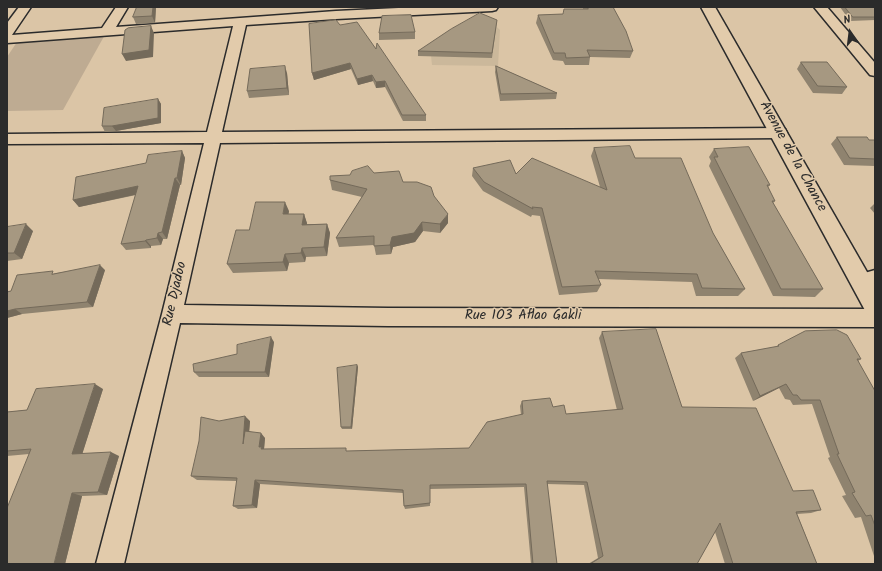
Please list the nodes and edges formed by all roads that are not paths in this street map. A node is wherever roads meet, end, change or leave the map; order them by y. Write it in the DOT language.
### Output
graph roads {
  1 [pos="25,7"];
  2 [pos="122,7"];
  3 [pos="492,7"];
  4 [pos="708,7"];
  5 [pos="820,7"];
  6 [pos="379,10"];
  7 [pos="333,11"];
  8 [pos="240,22"];
  9 [pos="7,32"];
  10 [pos="106,32"];
  11 [pos="7,39"];
  12 [pos="875,72"];
  13 [pos="779,133"];
  14 [pos="213,138"];
  15 [pos="7,139"];
  16 [pos="868,280"];
  17 [pos="875,307"];
  18 [pos="172,314"];
  19 [pos="875,318"];
  20 [pos="110,564"];
  1 -- 9 [label="street"];
  2 -- 10 [label="street"];
  3 -- 6 [label="street"];
  4 -- 13 [label="main road, Avenue de la Chance"];
  5 -- 12 [label="street"];
  6 -- 7 [label="street"];
  7 -- 8 [label="street"];
  8 -- 10 [label="street"];
  8 -- 14 [label="street, Rue Djadoo"];
  10 -- 11 [label="street"];
  13 -- 14 [label="street"];
  13 -- 16 [label="main road, Avenue de la Chance"];
  14 -- 15 [label="street"];
  14 -- 18 [label="street, Rue Djadoo"];
  16 -- 17 [label="main road, Avenue de la Chance"];
  18 -- 19 [label="street, Rue 1O3 Aflao Gakli"];
  18 -- 20 [label="street, Rue Djadoo"];
}
